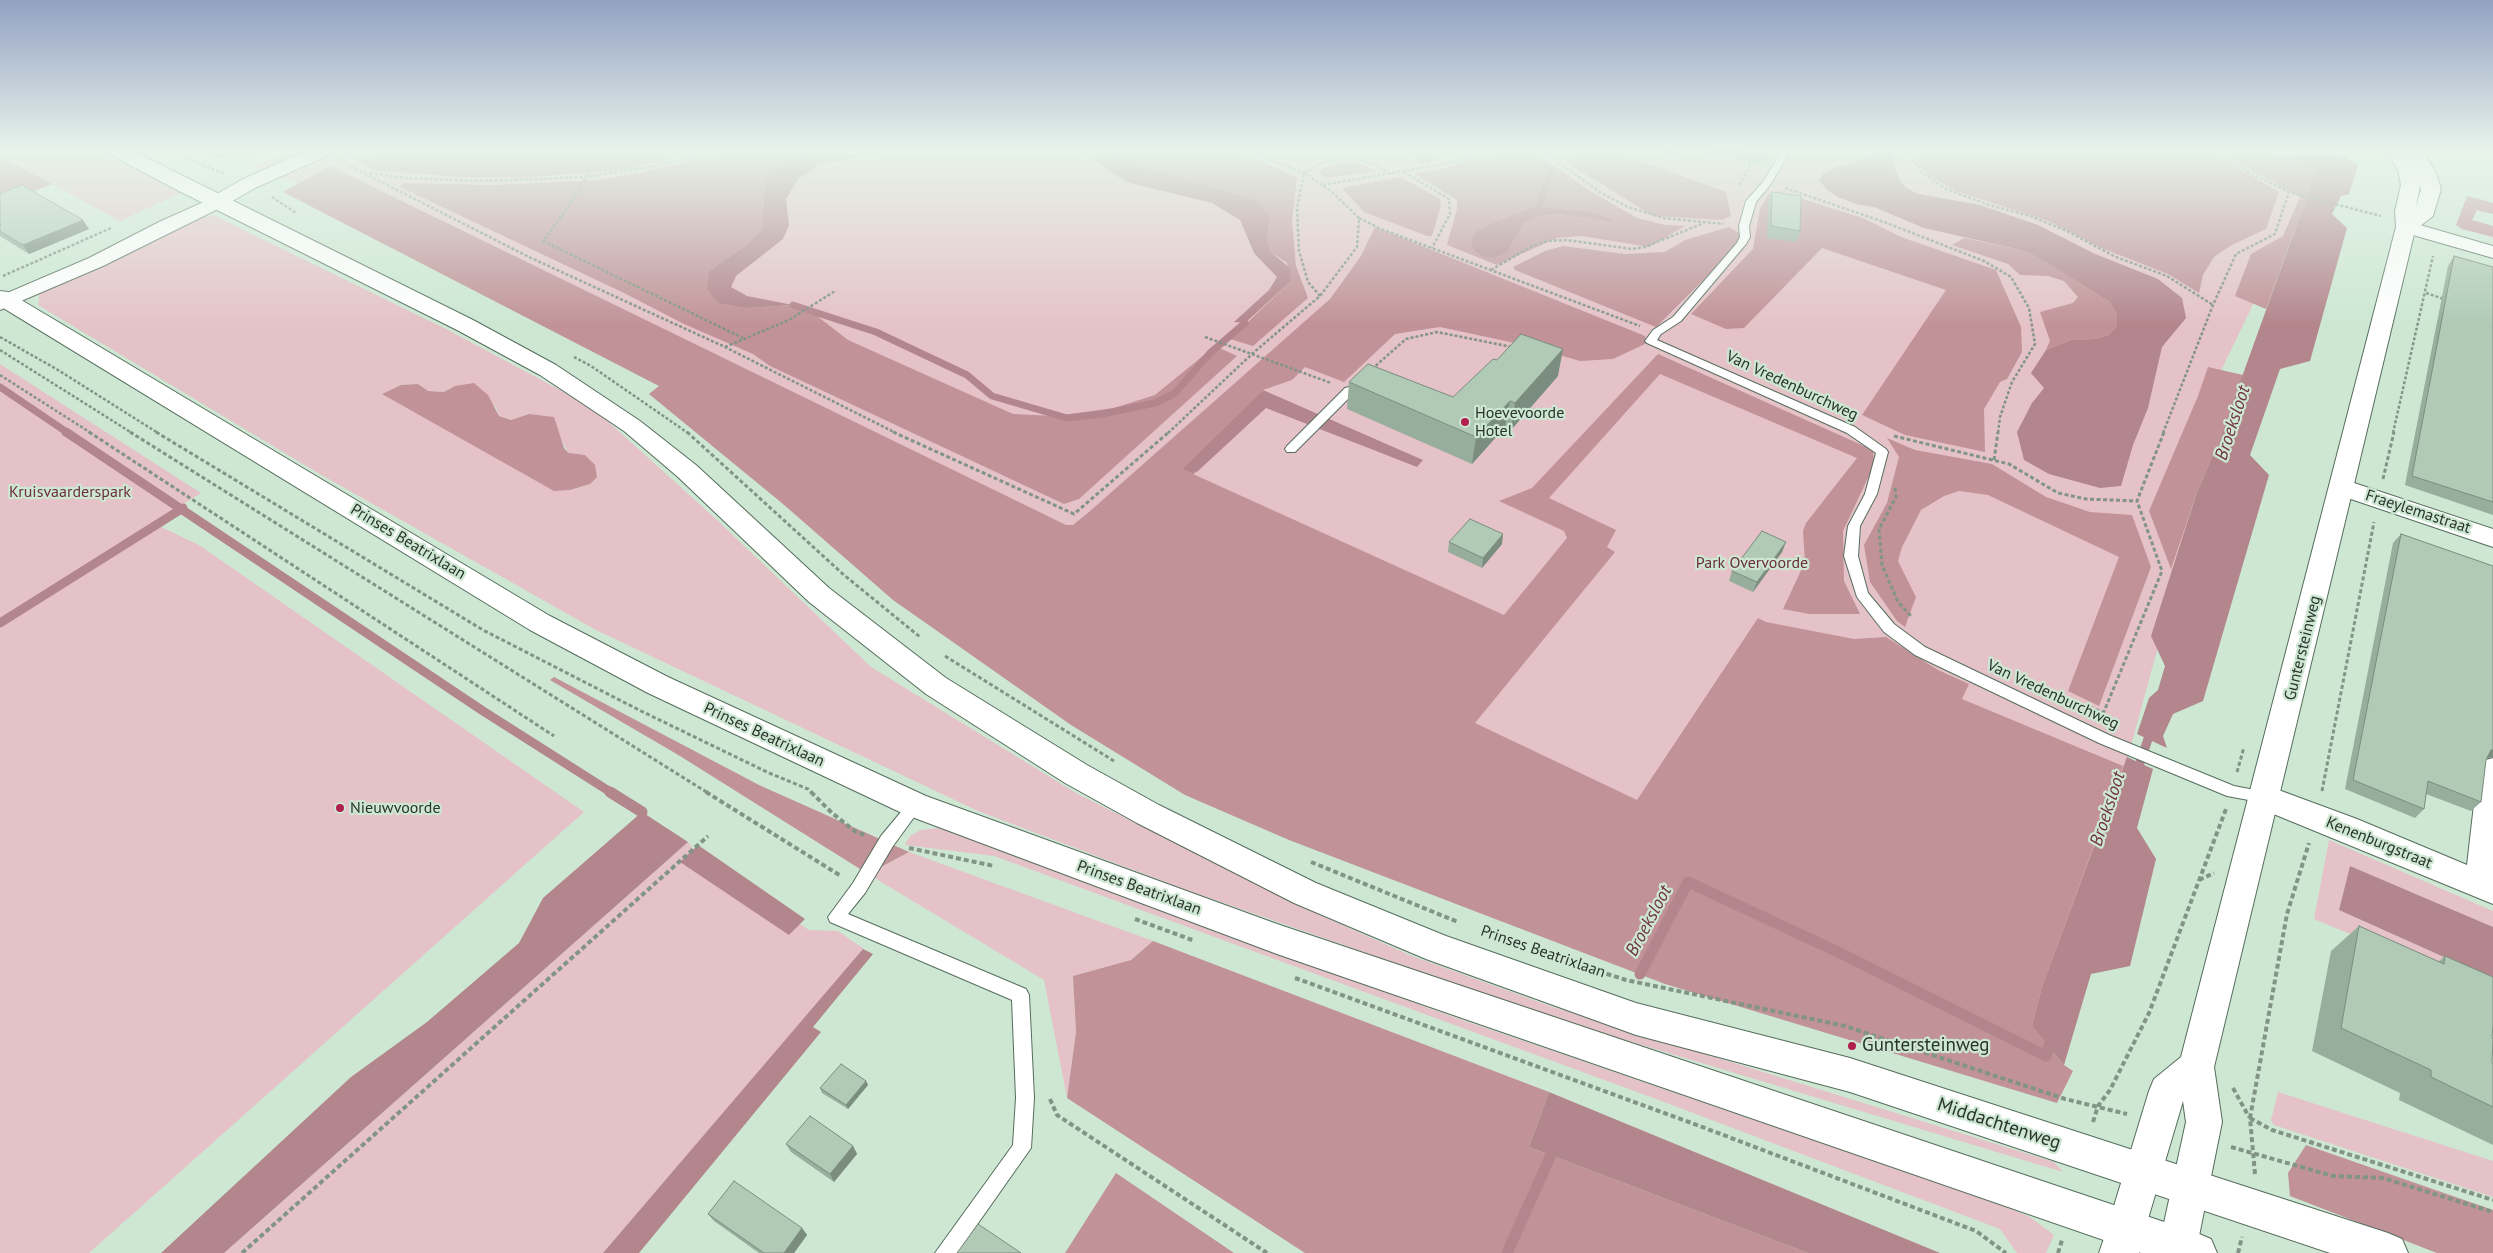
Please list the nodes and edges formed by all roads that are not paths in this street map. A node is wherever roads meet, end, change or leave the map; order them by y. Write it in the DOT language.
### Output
graph roads {
  1 [pos="195,208"];
  2 [pos="230,208"];
  3 [pos="1749,208"];
  4 [pos="2406,208"];
  5 [pos="2425,208"];
  6 [pos="2396,222"];
  7 [pos="2493,252"];
  8 [pos="2,298"];
  9 [pos="1349,390"];
  10 [pos="1291,449"];
  11 [pos="2342,487"];
  12 [pos="2493,538"];
  13 [pos="2493,770"];
  14 [pos="2265,797"];
  15 [pos="915,805"];
  16 [pos="2487,888"];
  17 [pos="1606,1008"];
  18 [pos="2196,1067"];
  19 [pos="2143,1172"];
  20 [pos="2190,1188"];
  21 [pos="2123,1241"];
  22 [pos="2184,1251"];
  23 [pos="945,1253"];
  24 [pos="2388,1253"];
  1 -- 8 [label="main road"];
  2 -- 17 [label="main road, Prinses Beatrixlaan"];
  3 -- 14 [label="lane, Van Vredenburchweg"];
  4 -- 6 [label="main road, Guntersteinweg"];
  5 -- 6 [label="main road"];
  6 -- 7 [label="main road"];
  6 -- 11 [label="main road, Guntersteinweg"];
  8 -- 15 [label="main road, Prinses Beatrixlaan"];
  9 -- 10 [label="lane"];
  11 -- 12 [label="main road, Fraeylemastraat"];
  11 -- 14 [label="main road, Guntersteinweg"];
  13 -- 16 [label="main road"];
  14 -- 16 [label="main road, Kenenburgstraat"];
  14 -- 18 [label="main road, Guntersteinweg"];
  15 -- 21 [label="main road, Prinses Beatrixlaan"];
  15 -- 23 [label="lane"];
  17 -- 19 [label="main road, Middachtenweg"];
  18 -- 19 [label="main road"];
  18 -- 20 [label="main road, Guntersteinweg"];
  19 -- 20 [label="main road, Middachtenweg"];
  19 -- 21 [label="main road"];
  20 -- 22 [label="main road, Guntersteinweg"];
  20 -- 24 [label="main road, Middachtenweg"];
  21 -- 22 [label="main road"];
}
